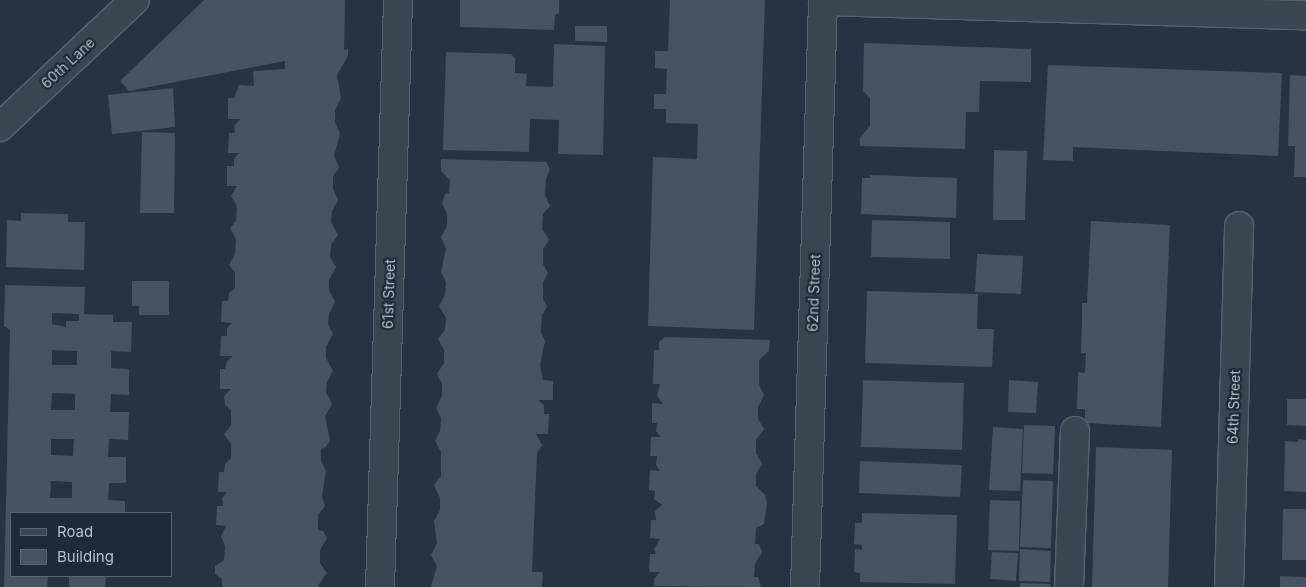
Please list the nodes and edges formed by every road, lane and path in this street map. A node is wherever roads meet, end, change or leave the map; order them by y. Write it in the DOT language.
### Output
graph roads {
  1 [pos="135,0"];
  2 [pos="398,0"];
  3 [pos="822,0"];
  4 [pos="1306,15"];
  5 [pos="0,127"];
  6 [pos="1240,226"];
  7 [pos="1075,431"];
  8 [pos="380,587"];
  9 [pos="805,587"];
  10 [pos="1069,587"];
  11 [pos="1229,587"];
  1 -- 5 [label="street, 60th Lane"];
  2 -- 8 [label="street, 61st Street"];
  3 -- 4 [label="street"];
  3 -- 9 [label="street, 62nd Street"];
  6 -- 11 [label="street, 64th Street"];
  7 -- 10 [label="street"];
}
